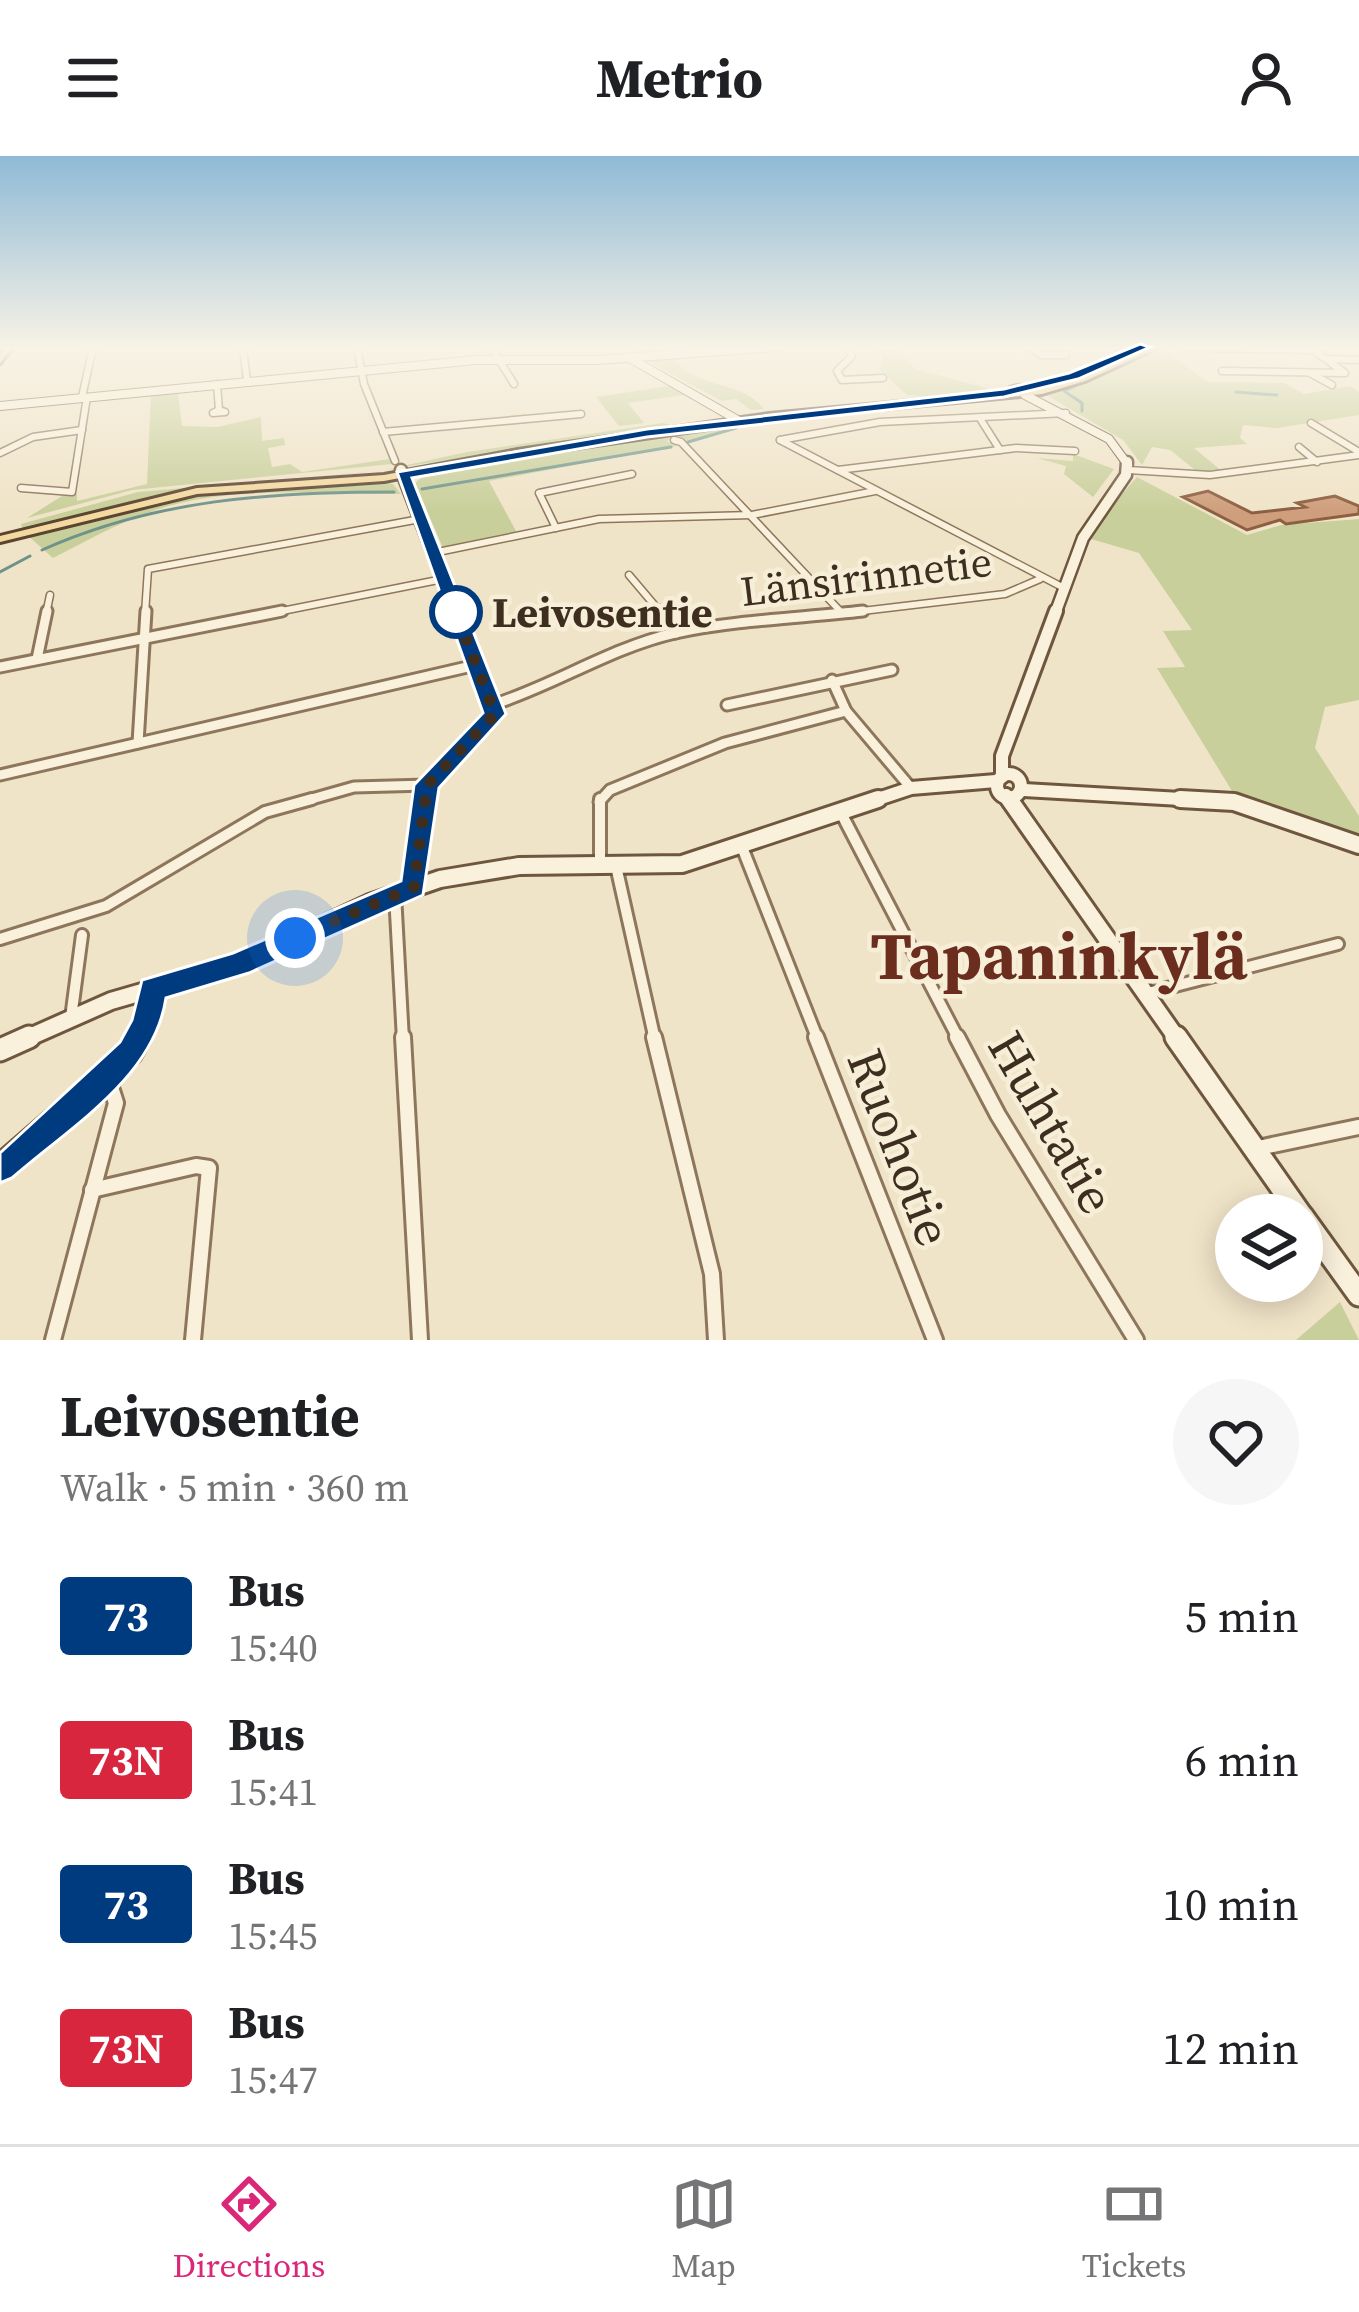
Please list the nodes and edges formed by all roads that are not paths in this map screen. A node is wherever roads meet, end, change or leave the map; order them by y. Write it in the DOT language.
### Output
graph roads {
  1 [pos="35,402"];
  2 [pos="84,402"];
  3 [pos="218,402"];
  4 [pos="371,402"];
  5 [pos="707,402"];
  6 [pos="939,402"];
  7 [pos="1047,402"];
  8 [pos="0,406"];
  9 [pos="219,410"];
  10 [pos="1066,413"];
  11 [pos="581,414"];
  12 [pos="981,420"];
  13 [pos="740,421"];
  14 [pos="1311,423"];
  15 [pos="82,430"];
  16 [pos="383,432"];
  17 [pos="674,440"];
  18 [pos="1299,447"];
  19 [pos="1000,450"];
  20 [pos="1075,451"];
  21 [pos="0,453"];
  22 [pos="1359,454"];
  23 [pos="1317,462"];
  24 [pos="399,469"];
  25 [pos="838,470"];
  26 [pos="1128,470"];
  27 [pos="632,474"];
  28 [pos="21,488"];
  29 [pos="875,490"];
  30 [pos="752,515"];
  31 [pos="420,519"];
  32 [pos="556,528"];
  33 [pos="0,539"];
  34 [pos="434,553"];
  35 [pos="629,575"];
  36 [pos="443,579"];
  37 [pos="1040,580"];
  38 [pos="1064,588"];
  39 [pos="50,595"];
  40 [pos="841,612"];
  41 [pos="676,633"];
  42 [pos="142,638"];
  43 [pos="38,659"];
  44 [pos="476,664"];
  45 [pos="0,667"];
  46 [pos="892,670"];
  47 [pos="832,680"];
  48 [pos="493,705"];
  49 [pos="727,705"];
  50 [pos="847,711"];
  51 [pos="138,743"];
  52 [pos="0,775"];
  53 [pos="427,785"];
  54 [pos="1010,786"];
  55 [pos="910,788"];
  56 [pos="841,811"];
  57 [pos="1359,845"];
  58 [pos="742,847"];
  59 [pos="608,866"];
  60 [pos="414,887"];
  61 [pos="395,894"];
  62 [pos="82,935"];
  63 [pos="0,939"];
  64 [pos="1338,944"];
  65 [pos="153,989"];
  66 [pos="1144,994"];
  67 [pos="70,1018"];
  68 [pos="0,1050"];
  69 [pos="106,1075"];
  70 [pos="1358,1127"];
  71 [pos="1252,1149"];
  72 [pos="0,1166"];
  73 [pos="92,1190"];
  74 [pos="1285,1194"];
  75 [pos="1323,1246"];
  76 [pos="1359,1295"];
  77 [pos="53,1340"];
  78 [pos="193,1340"];
  79 [pos="420,1340"];
  80 [pos="716,1340"];
  81 [pos="935,1340"];
  82 [pos="1136,1340"];
  1 -- 8 [label="street"];
  2 -- 15 [label="street"];
  3 -- 9 [label="street"];
  4 -- 16 [label="street"];
  5 -- 13 [label="street"];
  6 -- 13 [label="main road"];
  7 -- 10 [label="street"];
  10 -- 12 [label="street"];
  10 -- 26 [label="street"];
  11 -- 16 [label="street"];
  12 -- 19 [label="street"];
  12 -- 25 [label="street"];
  13 -- 24 [label="main road"];
  14 -- 22 [label="street"];
  15 -- 21 [label="street"];
  15 -- 28 [label="street"];
  16 -- 24 [label="street"];
  17 -- 30 [label="street"];
  18 -- 23 [label="street"];
  19 -- 20 [label="street"];
  19 -- 25 [label="street"];
  22 -- 23 [label="street"];
  23 -- 26 [label="street"];
  24 -- 31 [label="street"];
  24 -- 33 [label="main road"];
  25 -- 29 [label="street"];
  26 -- 38 [label="street"];
  27 -- 32 [label="street"];
  29 -- 30 [label="street"];
  29 -- 37 [label="street"];
  30 -- 32 [label="street"];
  30 -- 40 [label="street"];
  31 -- 34 [label="street"];
  31 -- 42 [label="street"];
  32 -- 34 [label="street"];
  34 -- 36 [label="street"];
  35 -- 41 [label="street"];
  36 -- 42 [label="street"];
  36 -- 44 [label="street"];
  37 -- 38 [label="street"];
  37 -- 40 [label="street, Länsirinnetie"];
  38 -- 54 [label="street"];
  39 -- 43 [label="street"];
  40 -- 41 [label="street, Länsirinnetie"];
  41 -- 48 [label="street, Länsirinnetie"];
  42 -- 43 [label="street"];
  42 -- 51 [label="street"];
  43 -- 45 [label="street"];
  44 -- 48 [label="street"];
  44 -- 51 [label="street"];
  46 -- 47 [label="street"];
  47 -- 49 [label="street"];
  47 -- 50 [label="street"];
  48 -- 53 [label="street"];
  50 -- 55 [label="street"];
  50 -- 59 [label="street"];
  51 -- 52 [label="street"];
  53 -- 60 [label="street"];
  53 -- 63 [label="street"];
  54 -- 55 [label="street"];
  54 -- 57 [label="street"];
  54 -- 66 [label="street"];
  55 -- 56 [label="street"];
  56 -- 58 [label="street"];
  56 -- 82 [label="street, Huhtatie"];
  58 -- 59 [label="street"];
  58 -- 81 [label="street, Ruohotie"];
  59 -- 60 [label="street"];
  59 -- 80 [label="street"];
  60 -- 61 [label="street"];
  61 -- 65 [label="street"];
  61 -- 79 [label="street"];
  62 -- 67 [label="street"];
  64 -- 66 [label="street"];
  65 -- 67 [label="street"];
  65 -- 69 [label="street"];
  66 -- 71 [label="street"];
  67 -- 68 [label="street"];
  69 -- 72 [label="street"];
  69 -- 73 [label="street"];
  70 -- 71 [label="street"];
  71 -- 74 [label="street"];
  73 -- 77 [label="street"];
  73 -- 78 [label="street"];
  75 -- 76 [label="street"];
}
